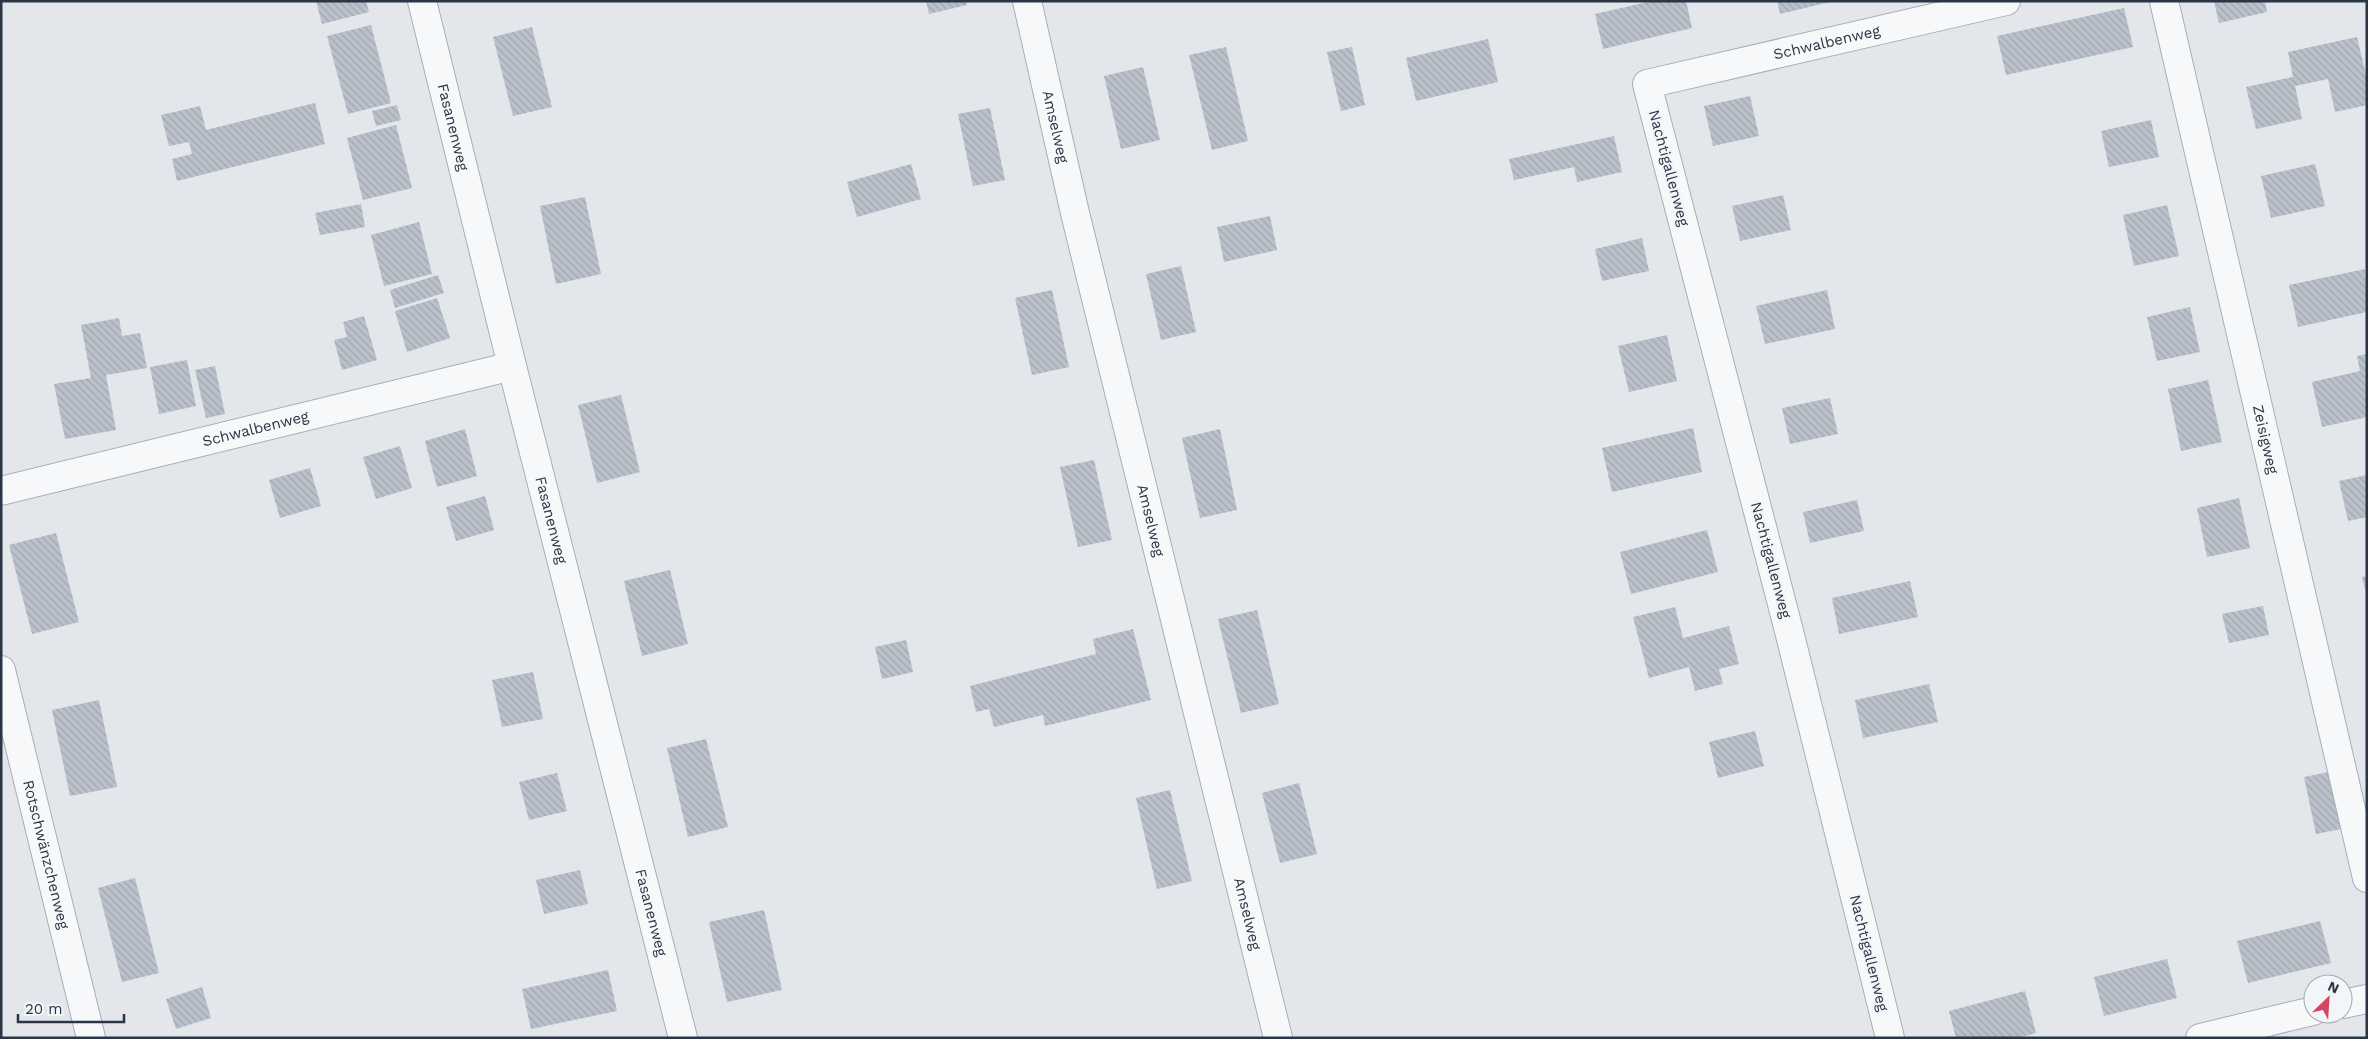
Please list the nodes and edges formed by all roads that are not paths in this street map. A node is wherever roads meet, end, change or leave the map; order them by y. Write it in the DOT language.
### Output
graph roads {
  1 [pos="422,1"];
  2 [pos="1027,1"];
  3 [pos="2006,1"];
  4 [pos="2164,1"];
  5 [pos="1647,84"];
  6 [pos="512,366"];
  7 [pos="1,491"];
  8 [pos="1,670"];
  9 [pos="2367,878"];
  10 [pos="2367,999"];
  11 [pos="2353,1002"];
  12 [pos="2303,1013"];
  13 [pos="92,1038"];
  14 [pos="683,1038"];
  15 [pos="1278,1038"];
  16 [pos="1890,1038"];
  17 [pos="2200,1038"];
  1 -- 6 [label="street, Fasanenweg"];
  2 -- 15 [label="street, Amselweg"];
  3 -- 5 [label="street, Schwalbenweg"];
  4 -- 9 [label="street, Zeisigweg"];
  5 -- 16 [label="street, Nachtigallenweg"];
  6 -- 7 [label="street, Schwalbenweg"];
  6 -- 14 [label="street, Fasanenweg"];
  8 -- 13 [label="street, Rotschwänzchenweg"];
  10 -- 11 [label="street"];
  12 -- 17 [label="street"];
}
